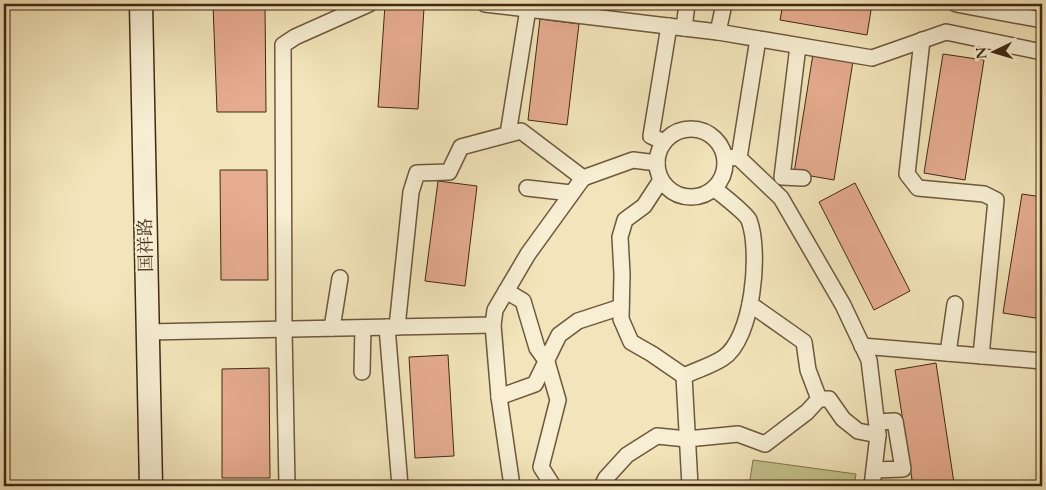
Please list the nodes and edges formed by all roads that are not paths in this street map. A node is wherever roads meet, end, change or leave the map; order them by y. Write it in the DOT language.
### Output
graph roads {
  1 [pos="141,4"];
  2 [pos="369,4"];
  3 [pos="485,4"];
  4 [pos="687,4"];
  5 [pos="724,4"];
  6 [pos="956,4"];
  7 [pos="528,9"];
  8 [pos="1042,20"];
  9 [pos="677,27"];
  10 [pos="718,32"];
  11 [pos="758,39"];
  12 [pos="922,40"];
  13 [pos="798,46"];
  14 [pos="1042,52"];
  15 [pos="508,134"];
  16 [pos="664,142"];
  17 [pos="732,157"];
  18 [pos="657,163"];
  19 [pos="582,178"];
  20 [pos="803,178"];
  21 [pos="661,180"];
  22 [pos="527,188"];
  23 [pos="715,189"];
  24 [pos="571,193"];
  25 [pos="340,278"];
  26 [pos="506,291"];
  27 [pos="750,304"];
  28 [pos="955,304"];
  29 [pos="622,307"];
  30 [pos="493,325"];
  31 [pos="392,327"];
  32 [pos="332,328"];
  33 [pos="363,328"];
  34 [pos="284,330"];
  35 [pos="148,332"];
  36 [pos="862,346"];
  37 [pos="948,353"];
  38 [pos="982,356"];
  39 [pos="1042,361"];
  40 [pos="546,362"];
  41 [pos="362,372"];
  42 [pos="684,376"];
  43 [pos="500,396"];
  44 [pos="819,400"];
  45 [pos="878,428"];
  46 [pos="687,438"];
  47 [pos="874,470"];
  48 [pos="151,486"];
  49 [pos="287,486"];
  50 [pos="400,486"];
  51 [pos="512,486"];
  52 [pos="554,486"];
  53 [pos="602,486"];
  54 [pos="690,486"];
  55 [pos="872,486"];
  1 -- 35 [label="street, 国祥路"];
  2 -- 34 [label="street"];
  3 -- 7 [label="street"];
  4 -- 9 [label="street"];
  5 -- 10 [label="street"];
  6 -- 8 [label="street"];
  7 -- 9 [label="street"];
  7 -- 15 [label="street"];
  9 -- 10 [label="street"];
  9 -- 16 [label="street"];
  10 -- 11 [label="street"];
  11 -- 13 [label="street"];
  11 -- 17 [label="street"];
  12 -- 13 [label="street"];
  12 -- 14 [label="street"];
  12 -- 38 [label="street"];
  13 -- 20 [label="street"];
  15 -- 19 [label="street"];
  15 -- 31 [label="street"];
  16 -- 17 [label="street"];
  16 -- 18 [label="street"];
  17 -- 23 [label="street"];
  17 -- 36 [label="street"];
  18 -- 19 [label="street"];
  18 -- 21 [label="street"];
  19 -- 24 [label="street"];
  21 -- 23 [label="street"];
  21 -- 29 [label="street"];
  22 -- 24 [label="street"];
  23 -- 27 [label="street"];
  24 -- 26 [label="street"];
  25 -- 32 [label="street"];
  26 -- 30 [label="street"];
  26 -- 40 [label="street"];
  27 -- 42 [label="street"];
  27 -- 44 [label="street"];
  28 -- 37 [label="street"];
  29 -- 40 [label="street"];
  29 -- 42 [label="street"];
  30 -- 31 [label="street"];
  30 -- 43 [label="street"];
  31 -- 33 [label="street"];
  31 -- 50 [label="street"];
  32 -- 33 [label="street"];
  32 -- 34 [label="street"];
  33 -- 41 [label="street"];
  34 -- 35 [label="street"];
  34 -- 49 [label="street"];
  35 -- 48 [label="street, 国祥路"];
  36 -- 37 [label="street"];
  36 -- 45 [label="street"];
  37 -- 38 [label="street"];
  38 -- 39 [label="street"];
  40 -- 43 [label="street"];
  40 -- 52 [label="street"];
  42 -- 46 [label="street"];
  43 -- 51 [label="street"];
  44 -- 45 [label="street"];
  44 -- 46 [label="street"];
  45 -- 47 [label="street"];
  45 -- 47 [label="street"];
  46 -- 53 [label="street"];
  46 -- 54 [label="street"];
  47 -- 55 [label="street"];
}
